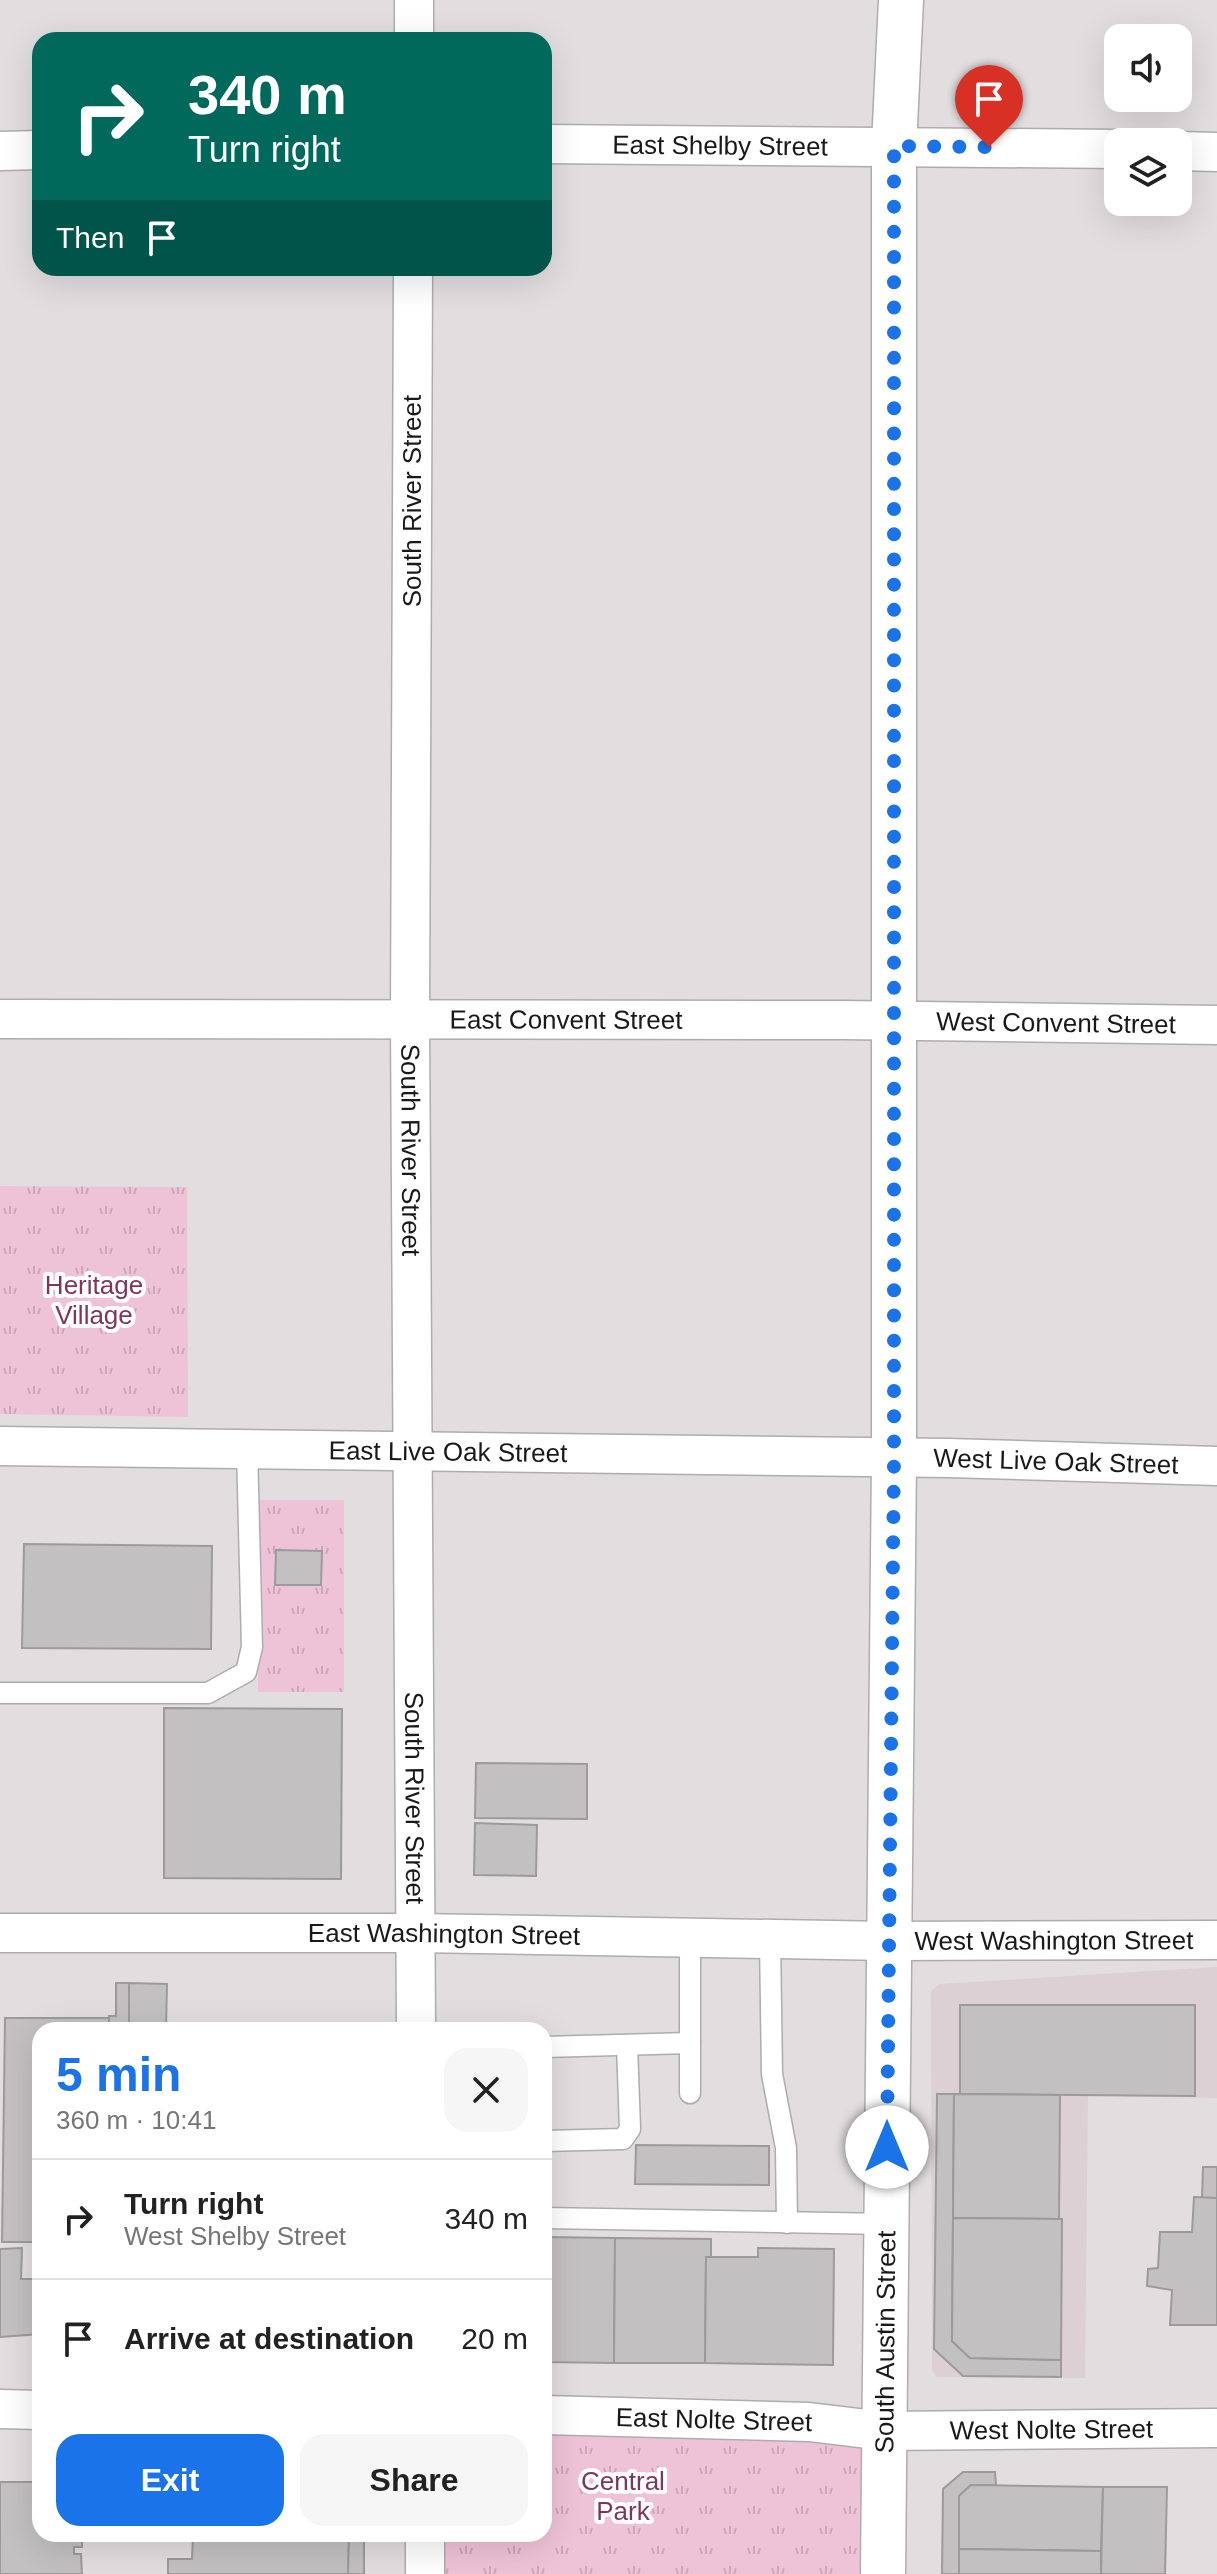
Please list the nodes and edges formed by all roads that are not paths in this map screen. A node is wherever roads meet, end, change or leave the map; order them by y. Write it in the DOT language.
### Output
graph roads {
  1 [pos="414,0"];
  2 [pos="901,0"];
  3 [pos="414,32"];
  4 [pos="552,144"];
  5 [pos="894,146"];
  6 [pos="1104,149"];
  7 [pos="32,150"];
  8 [pos="0,151"];
  9 [pos="1192,151"];
  10 [pos="1217,152"];
  11 [pos="413,276"];
  12 [pos="0,1019"];
  13 [pos="410,1020"];
  14 [pos="893,1022"];
  15 [pos="1217,1025"];
  16 [pos="0,1446"];
  17 [pos="247,1448"];
  18 [pos="413,1450"];
  19 [pos="894,1458"];
  20 [pos="1217,1466"];
  21 [pos="0,1693"];
  22 [pos="0,1933"];
  23 [pos="415,1933"];
  24 [pos="690,1937"];
  25 [pos="770,1939"];
  26 [pos="1217,1940"];
  27 [pos="889,1941"];
  28 [pos="416,2022"];
  29 [pos="690,2043"];
  30 [pos="627,2045"];
  31 [pos="552,2047"];
  32 [pos="690,2093"];
  33 [pos="552,2141"];
  34 [pos="552,2218"];
  35 [pos="787,2223"];
  36 [pos="887,2224"];
  37 [pos="0,2409"];
  38 [pos="32,2410"];
  39 [pos="552,2415"];
  40 [pos="1217,2428"];
  41 [pos="884,2431"];
  42 [pos="425,2542"];
  43 [pos="425,2574"];
  44 [pos="883,2574"];
  1 -- 3 [label="street"];
  2 -- 5 [label="main road, South Austin Street"];
  4 -- 5 [label="street, East Shelby Street"];
  5 -- 6 [label="street, East Shelby Street"];
  5 -- 14 [label="main road, South Austin Street"];
  7 -- 8 [label="street"];
  9 -- 10 [label="street"];
  11 -- 13 [label="street, South River Street"];
  12 -- 13 [label="street, East Convent Street"];
  13 -- 14 [label="street, East Convent Street"];
  13 -- 18 [label="street, South River Street"];
  14 -- 15 [label="street, West Convent Street"];
  14 -- 19 [label="main road, South Austin Street"];
  16 -- 17 [label="street, East Live Oak Street"];
  17 -- 18 [label="street, East Live Oak Street"];
  17 -- 21 [label="lane"];
  18 -- 19 [label="street, East Live Oak Street"];
  18 -- 23 [label="street, South River Street"];
  19 -- 20 [label="street, West Live Oak Street"];
  19 -- 27 [label="main road, South Austin Street"];
  22 -- 23 [label="street, East Washington Street"];
  23 -- 24 [label="street, East Washington Street"];
  23 -- 28 [label="street, South River Street"];
  24 -- 25 [label="street, East Washington Street"];
  24 -- 29 [label="lane"];
  25 -- 27 [label="street, East Washington Street"];
  25 -- 35 [label="lane"];
  26 -- 27 [label="street, West Washington Street"];
  27 -- 36 [label="main road, South Austin Street"];
  29 -- 30 [label="lane"];
  29 -- 32 [label="lane"];
  30 -- 31 [label="lane"];
  30 -- 33 [label="lane"];
  34 -- 35 [label="lane"];
  35 -- 36 [label="lane"];
  36 -- 41 [label="main road, South Austin Street"];
  37 -- 38 [label="street"];
  39 -- 41 [label="street, East Nolte Street"];
  40 -- 41 [label="street, West Nolte Street"];
  41 -- 44 [label="main road, South Austin Street"];
  42 -- 43 [label="street"];
}
